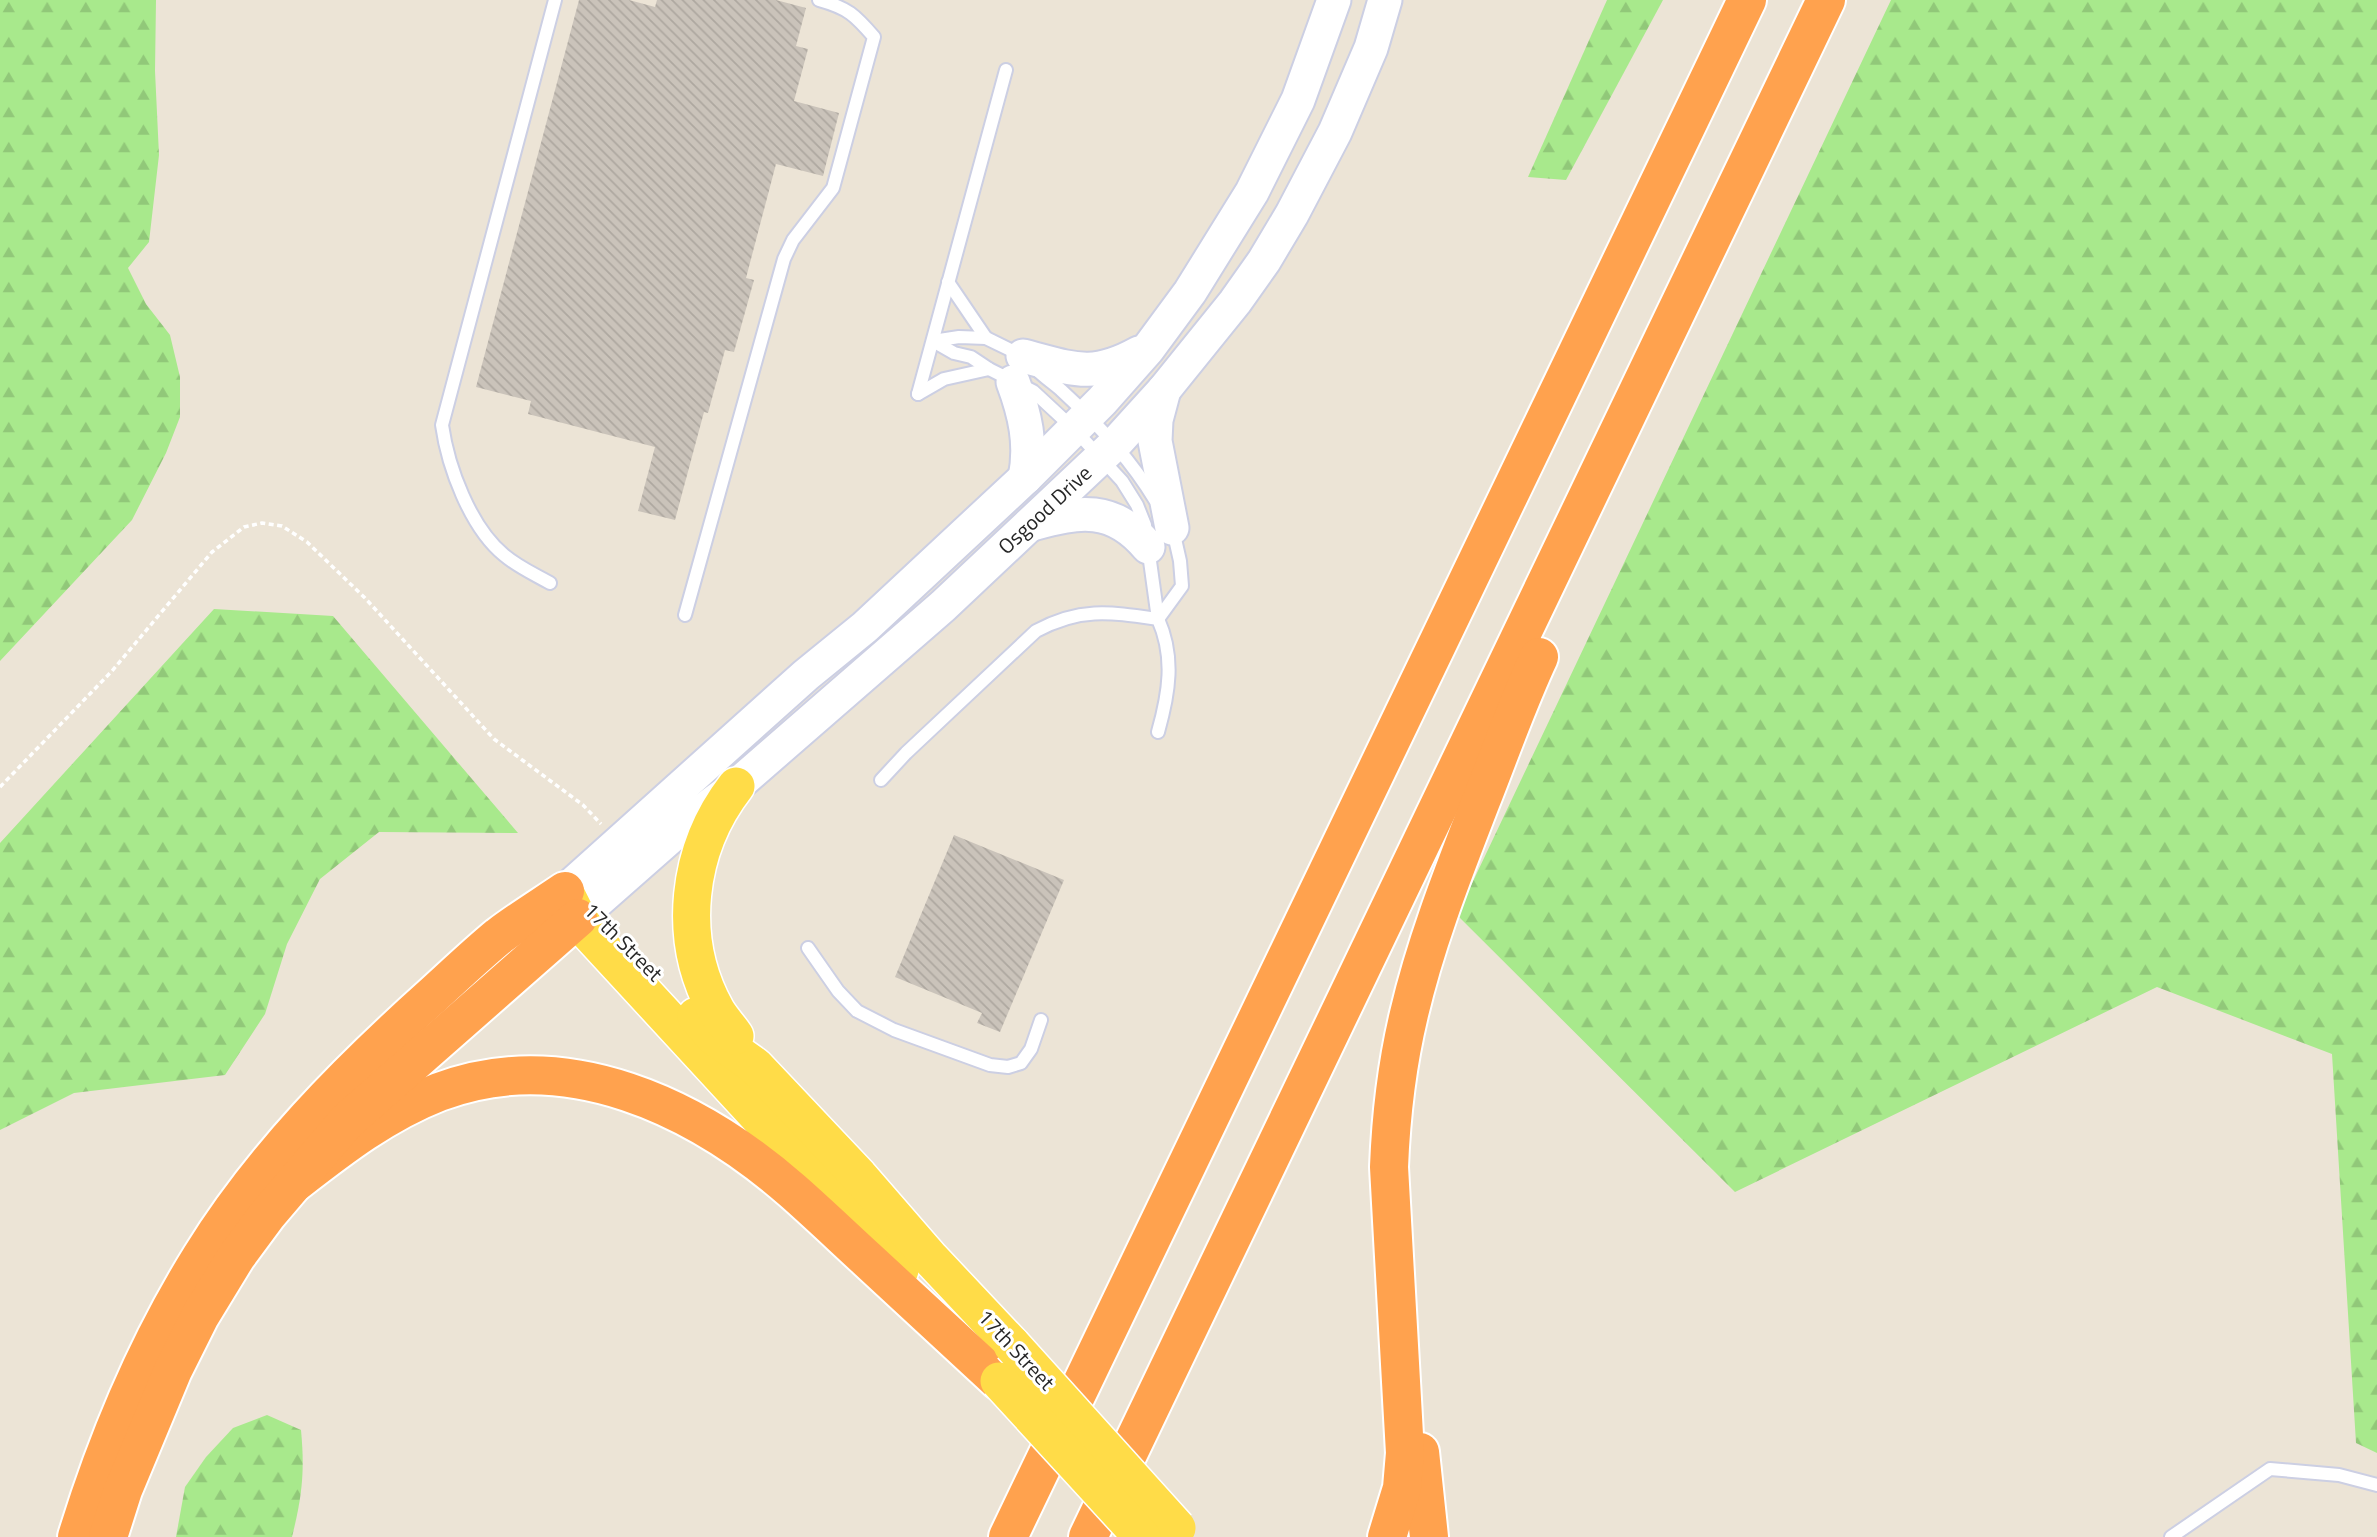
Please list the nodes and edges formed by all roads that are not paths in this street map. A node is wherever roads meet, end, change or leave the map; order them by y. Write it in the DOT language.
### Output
graph roads {
  1 [pos="555,0"];
  2 [pos="819,0"];
  3 [pos="1334,0"];
  4 [pos="1385,0"];
  5 [pos="1747,0"];
  6 [pos="1826,0"];
  7 [pos="1808,36"];
  8 [pos="1006,70"];
  9 [pos="948,282"];
  10 [pos="986,338"];
  11 [pos="933,341"];
  12 [pos="1148,349"];
  13 [pos="1008,369"];
  14 [pos="1164,390"];
  15 [pos="1081,422"];
  16 [pos="1108,451"];
  17 [pos="1024,478"];
  18 [pos="1027,526"];
  19 [pos="1160,538"];
  20 [pos="550,583"];
  21 [pos="685,615"];
  22 [pos="1158,619"];
  23 [pos="1158,732"];
  24 [pos="881,780"];
  25 [pos="736,786"];
  26 [pos="578,905"];
  27 [pos="808,948"];
  28 [pos="1041,1020"];
  29 [pos="755,1066"];
  30 [pos="296,1182"];
  31 [pos="1155,1228"];
  32 [pos="1394,1260"];
  33 [pos="999,1381"];
  34 [pos="2377,1485"];
  35 [pos="1181,1533"];
  36 [pos="77,1537"];
  37 [pos="108,1537"];
  38 [pos="979,1537"];
  39 [pos="1008,1537"];
  40 [pos="1087,1537"];
  41 [pos="1142,1537"];
  42 [pos="1387,1537"];
  43 [pos="1429,1537"];
  44 [pos="2171,1537"];
  1 -- 20 [label="lane"];
  2 -- 21 [label="lane"];
  3 -- 12 [label="main road, Osgood Drive"];
  4 -- 14 [label="main road, Osgood Drive"];
  5 -- 31 [label="highway"];
  6 -- 7 [label="highway"];
  7 -- 32 [label="highway"];
  7 -- 40 [label="highway"];
  8 -- 9 [label="lane"];
  9 -- 10 [label="lane"];
  9 -- 11 [label="lane"];
  10 -- 11 [label="lane"];
  10 -- 13 [label="lane"];
  11 -- 13 [label="lane"];
  11 -- 13 [label="lane"];
  12 -- 13 [label="main road"];
  12 -- 15 [label="main road, Osgood Drive"];
  13 -- 15 [label="lane"];
  13 -- 15 [label="lane"];
  13 -- 17 [label="main road"];
  14 -- 16 [label="main road, Osgood Drive"];
  14 -- 19 [label="main road"];
  15 -- 16 [label="lane"];
  15 -- 16 [label="lane"];
  15 -- 17 [label="main road, Osgood Drive"];
  16 -- 18 [label="main road, Osgood Drive"];
  16 -- 19 [label="lane"];
  16 -- 19 [label="lane"];
  17 -- 26 [label="main road, Osgood Drive"];
  18 -- 19 [label="main road"];
  18 -- 25 [label="main road, Osgood Drive"];
  19 -- 22 [label="lane"];
  19 -- 22 [label="lane"];
  22 -- 23 [label="lane"];
  22 -- 24 [label="lane"];
  25 -- 26 [label="main road, Osgood Drive"];
  25 -- 29 [label="main road"];
  26 -- 29 [label="main road, 17th Street"];
  26 -- 30 [label="highway"];
  26 -- 33 [label="main road, 17th Street"];
  26 -- 36 [label="highway"];
  27 -- 28 [label="lane"];
  29 -- 35 [label="main road, 17th Street, bridge"];
  30 -- 33 [label="highway"];
  30 -- 37 [label="highway"];
  31 -- 38 [label="highway"];
  31 -- 39 [label="highway"];
  32 -- 42 [label="highway"];
  32 -- 43 [label="highway"];
  33 -- 41 [label="main road, 17th Street, bridge"];
  34 -- 44 [label="lane"];
}
